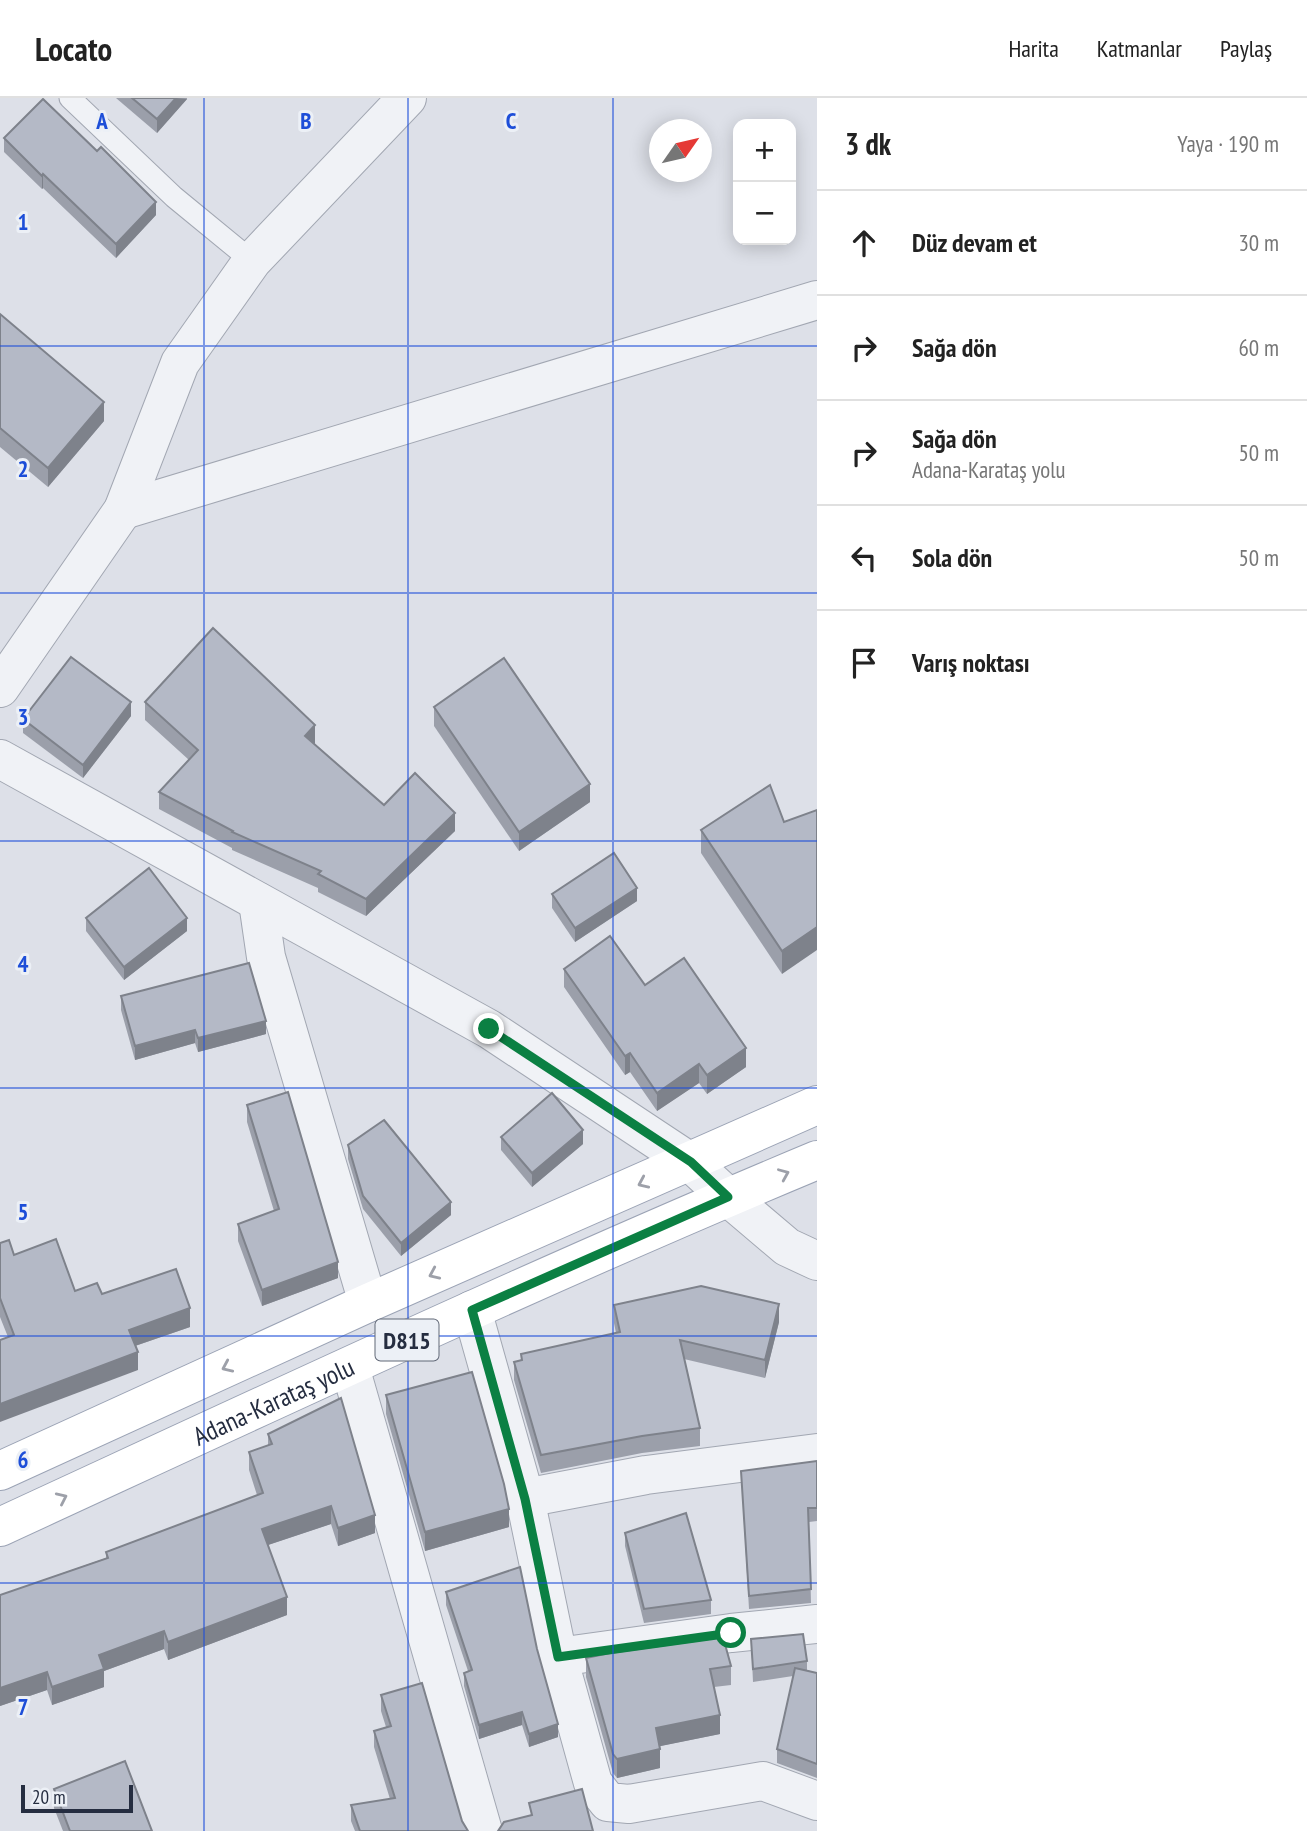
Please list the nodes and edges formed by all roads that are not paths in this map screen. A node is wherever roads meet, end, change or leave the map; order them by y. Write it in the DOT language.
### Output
graph roads {
  1 [pos="70,98"];
  2 [pos="407,98"];
  3 [pos="252,261"];
  4 [pos="817,299"];
  5 [pos="123,510"];
  6 [pos="0,688"];
  7 [pos="0,759"];
  8 [pos="258,902"];
  9 [pos="817,1105"];
  10 [pos="817,1160"];
  11 [pos="691,1162"];
  12 [pos="728,1197"];
  13 [pos="817,1261"];
  14 [pos="368,1303"];
  15 [pos="472,1310"];
  16 [pos="350,1367"];
  17 [pos="817,1453"];
  18 [pos="0,1471"];
  19 [pos="525,1499"];
  20 [pos="0,1527"];
  21 [pos="817,1624"];
  22 [pos="558,1657"];
  23 [pos="817,1801"];
  24 [pos="483,1831"];
  1 -- 3 [label="lane"];
  2 -- 3 [label="street"];
  3 -- 5 [label="street"];
  4 -- 5 [label="street"];
  5 -- 6 [label="street"];
  7 -- 8 [label="street"];
  8 -- 11 [label="street"];
  8 -- 14 [label="street"];
  9 -- 11 [label="main road, Adana-Karataş yolu / D815"];
  12 -- 10 [label="main road, Adana-Karataş yolu / D815, one-way"];
  11 -- 12 [label="street"];
  11 -- 14 [label="main road, Adana-Karataş yolu / D815, one-way"];
  12 -- 13 [label="street"];
  12 -- 15 [label="main road, Adana-Karataş yolu / D815"];
  14 -- 18 [label="main road, Adana-Karataş yolu / D815, one-way"];
  15 -- 16 [label="main road, Adana-Karataş yolu / D815"];
  15 -- 19 [label="street"];
  20 -- 16 [label="main road, Adana-Karataş yolu / D815, one-way"];
  16 -- 24 [label="street"];
  17 -- 19 [label="street"];
  19 -- 22 [label="street"];
  21 -- 22 [label="street"];
  22 -- 23 [label="street"];
}
